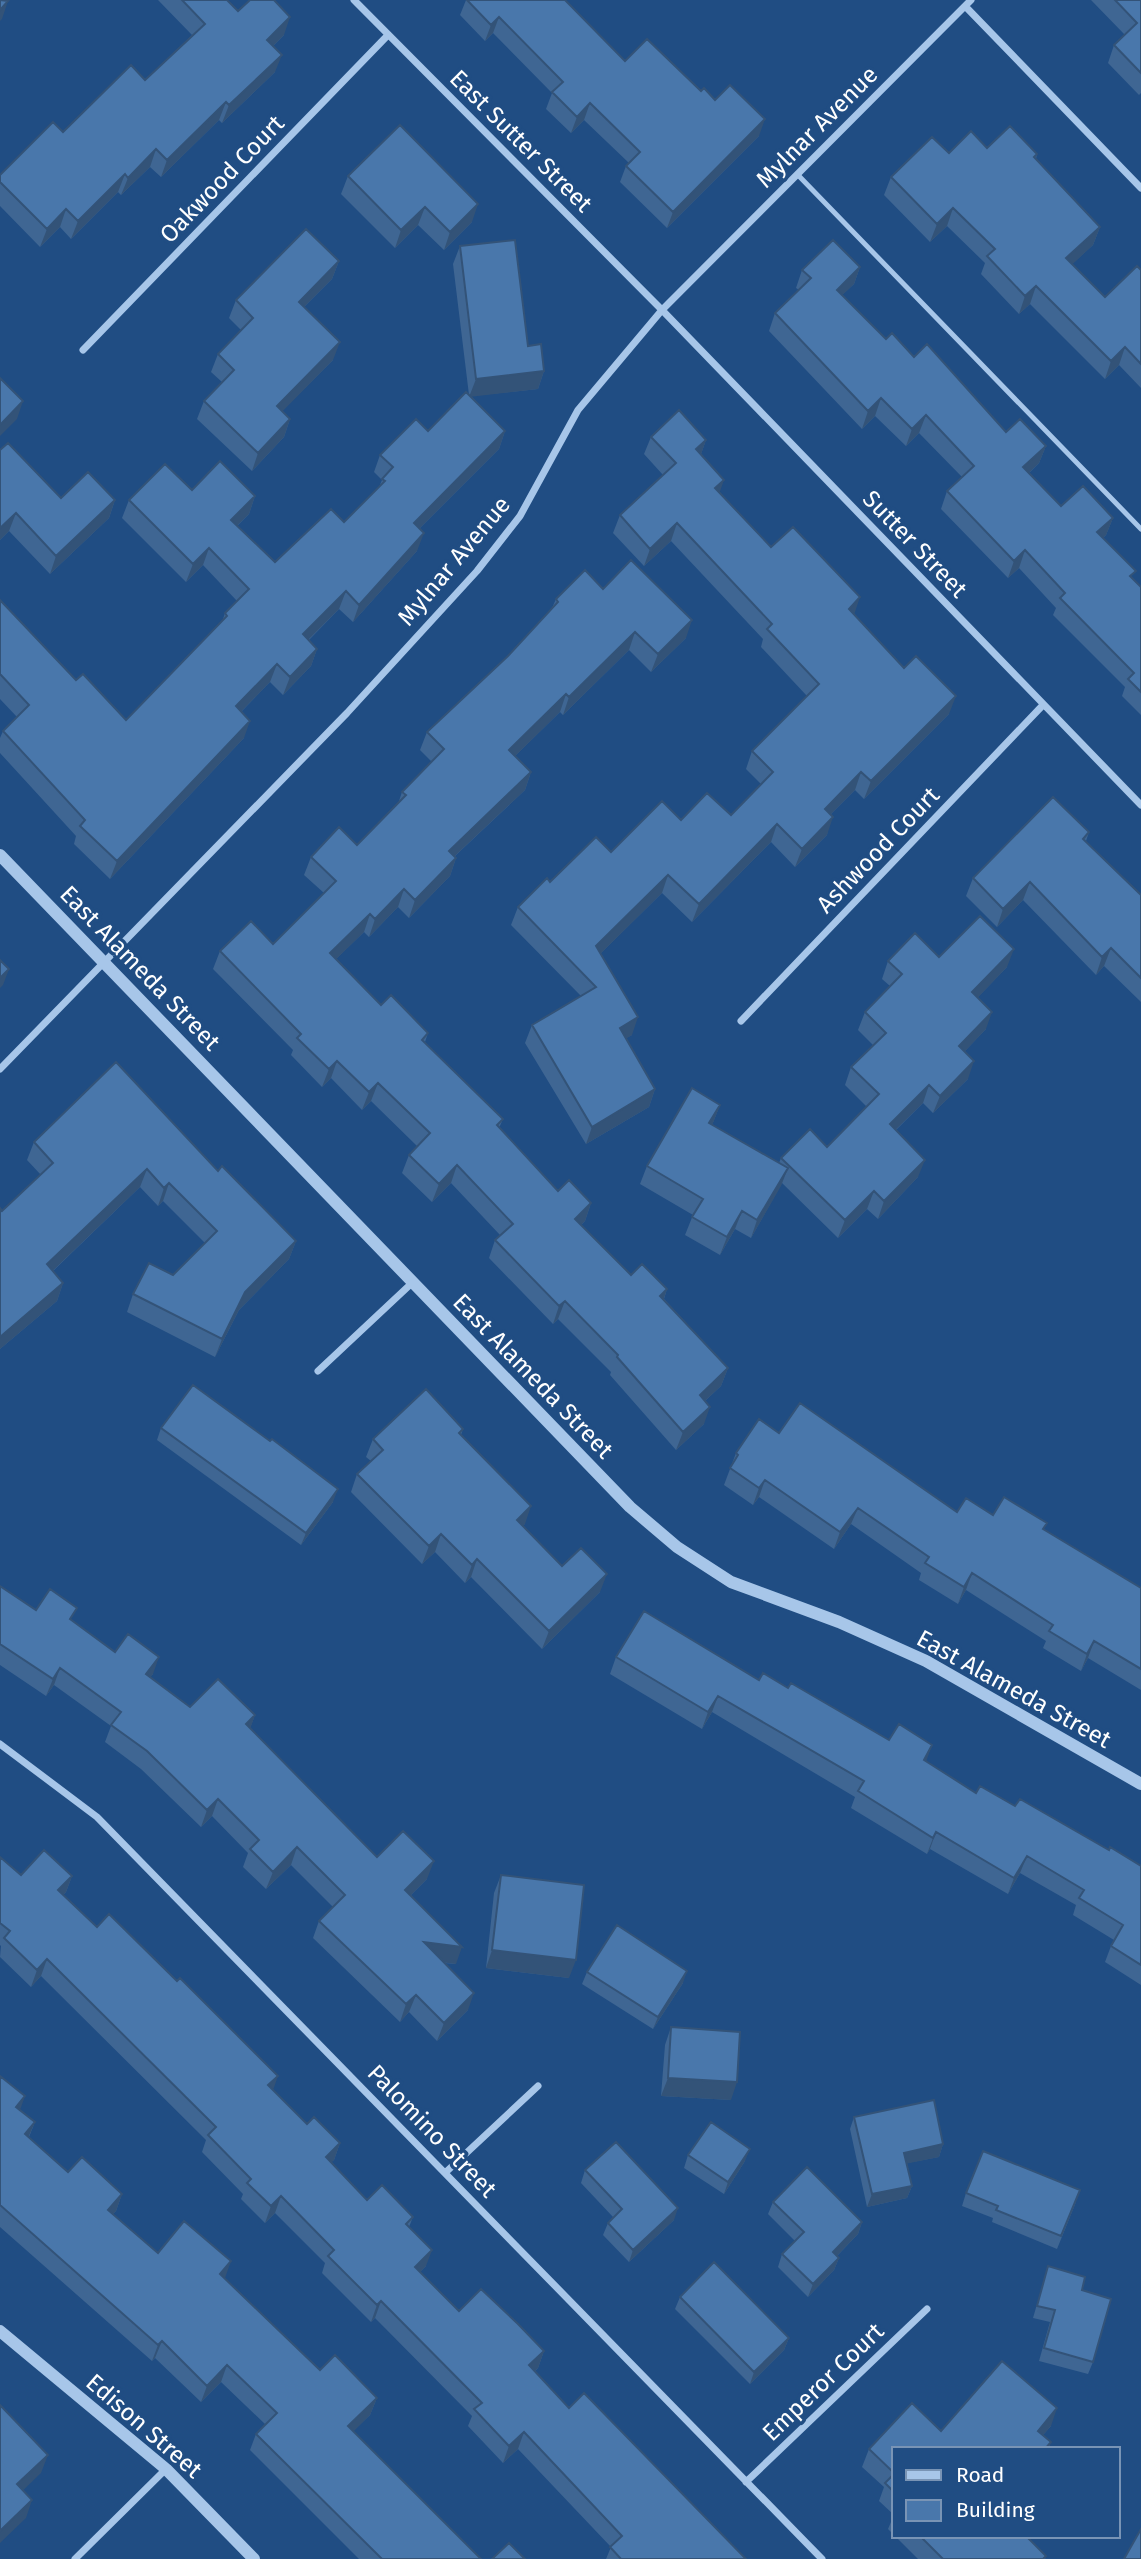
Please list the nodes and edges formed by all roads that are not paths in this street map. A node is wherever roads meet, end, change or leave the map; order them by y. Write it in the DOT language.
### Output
graph roads {
  1 [pos="354,0"];
  2 [pos="968,3"];
  3 [pos="388,35"];
  4 [pos="797,174"];
  5 [pos="1141,188"];
  6 [pos="662,310"];
  7 [pos="83,350"];
  8 [pos="1141,529"];
  9 [pos="1043,705"];
  10 [pos="1141,805"];
  11 [pos="0,855"];
  12 [pos="106,962"];
  13 [pos="741,1021"];
  14 [pos="0,1069"];
  15 [pos="413,1282"];
  16 [pos="318,1371"];
  17 [pos="0,1744"];
  18 [pos="1141,1783"];
  19 [pos="538,2086"];
  20 [pos="446,2172"];
  21 [pos="927,2309"];
  22 [pos="0,2331"];
  23 [pos="166,2469"];
  24 [pos="746,2482"];
  25 [pos="75,2559"];
  26 [pos="254,2559"];
  27 [pos="822,2559"];
  1 -- 3 [label="street, East Sutter Street"];
  2 -- 4 [label="street, Mylnar Avenue"];
  2 -- 5 [label="street"];
  3 -- 6 [label="street, East Sutter Street"];
  3 -- 7 [label="street, Oakwood Court"];
  4 -- 6 [label="street, Mylnar Avenue"];
  4 -- 8 [label="lane"];
  6 -- 9 [label="street, Sutter Street"];
  6 -- 12 [label="street, Mylnar Avenue"];
  9 -- 10 [label="street, Sutter Street"];
  9 -- 13 [label="street, Ashwood Court"];
  11 -- 12 [label="street, East Alameda Street"];
  12 -- 14 [label="street, Mylnar Avenue"];
  12 -- 15 [label="street, East Alameda Street"];
  15 -- 16 [label="street"];
  15 -- 18 [label="street, East Alameda Street"];
  17 -- 20 [label="street, Palomino Street"];
  19 -- 20 [label="street"];
  20 -- 24 [label="street, Palomino Street"];
  21 -- 24 [label="street, Emperor Court"];
  22 -- 23 [label="street, Edison Street"];
  23 -- 25 [label="street"];
  23 -- 26 [label="street, Edison Street"];
  24 -- 27 [label="street, Palomino Street"];
}
